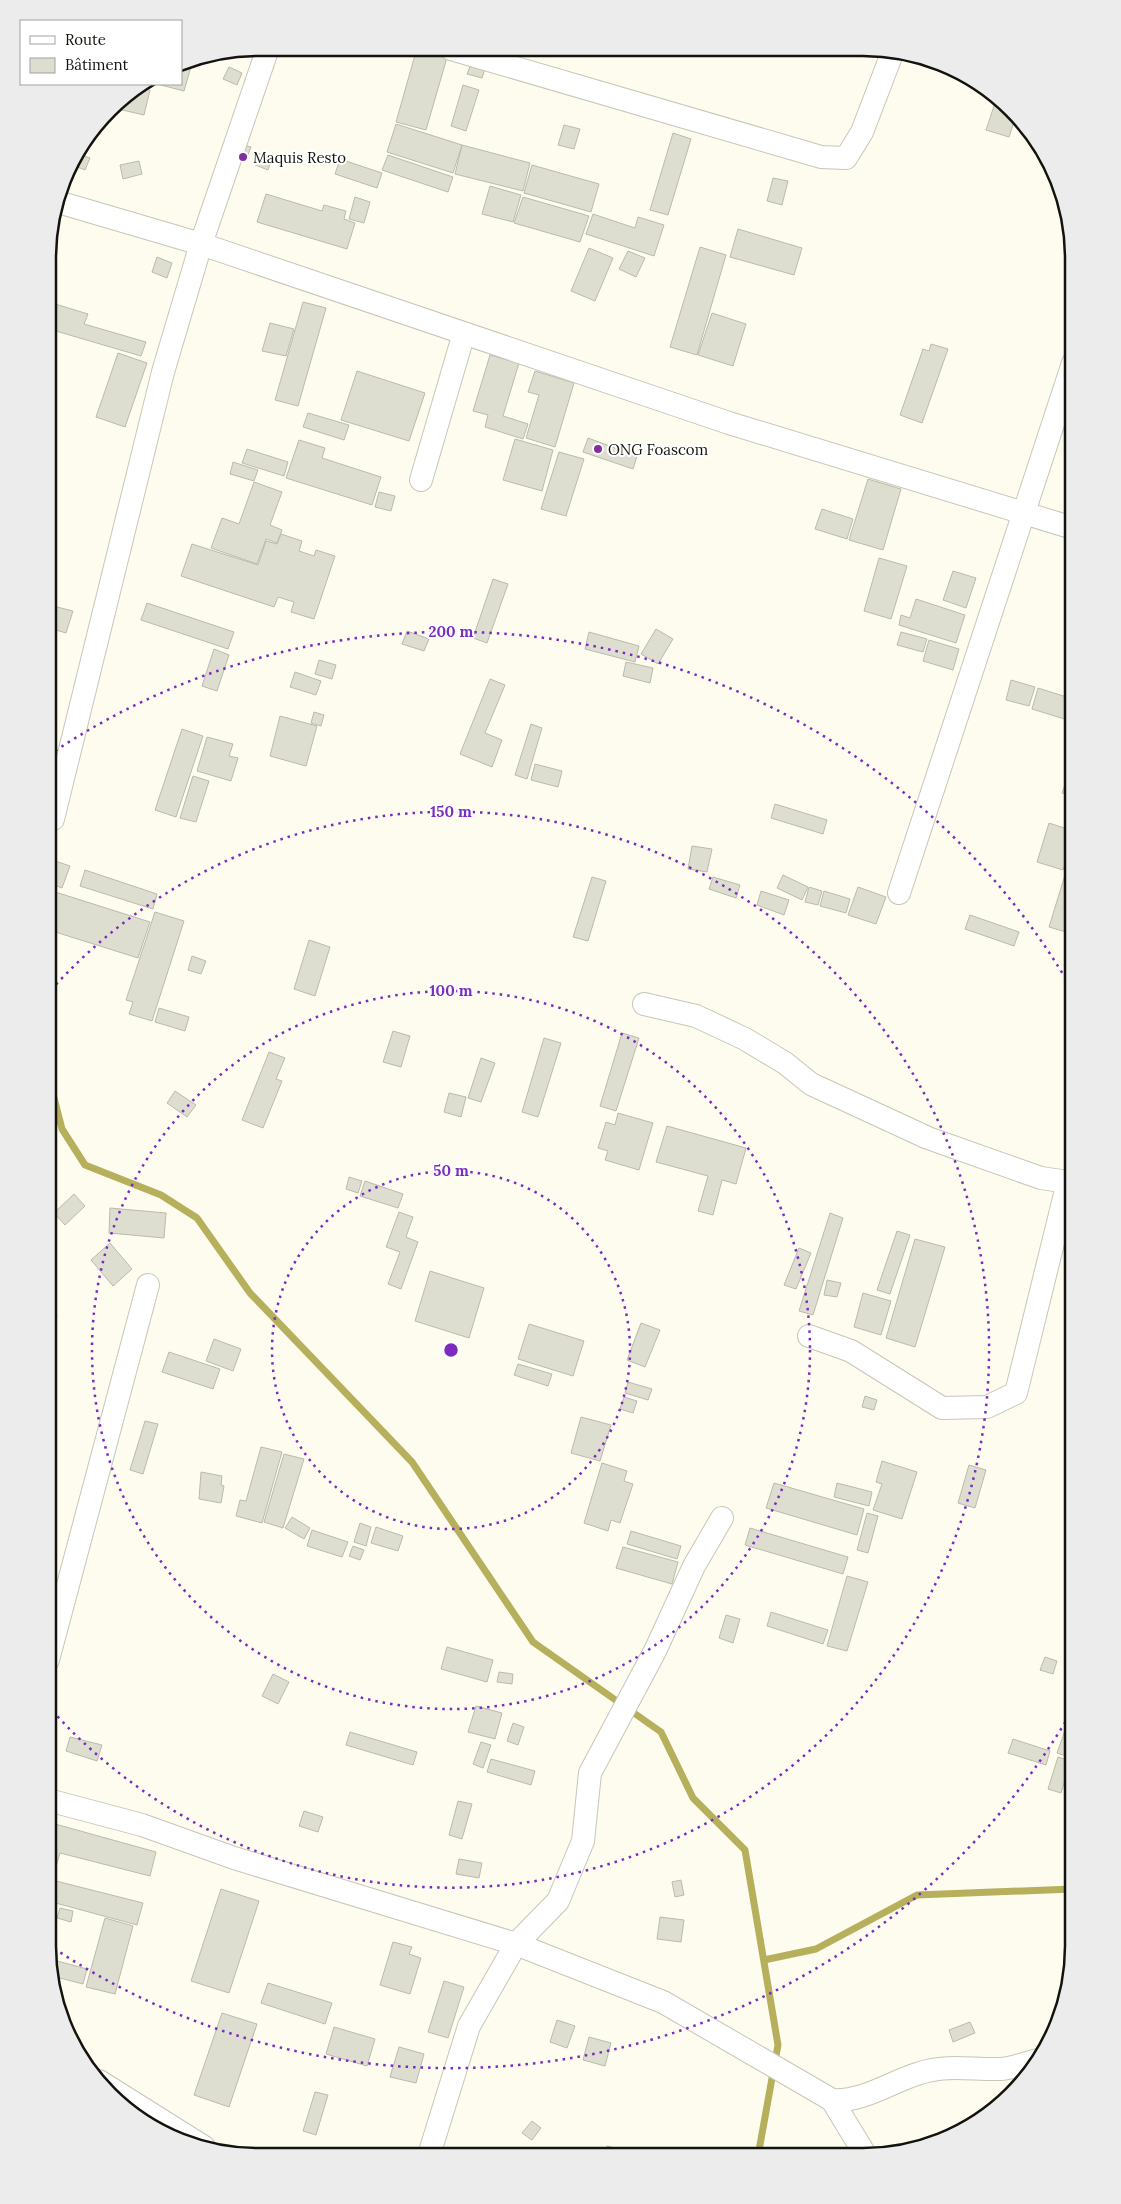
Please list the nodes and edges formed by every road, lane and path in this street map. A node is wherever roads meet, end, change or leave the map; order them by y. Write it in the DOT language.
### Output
graph roads {
  1 [pos="265,56"];
  2 [pos="475,56"];
  3 [pos="890,58"];
  4 [pos="64,204"];
  5 [pos="201,244"];
  6 [pos="464,333"];
  7 [pos="1065,390"];
  8 [pos="421,480"];
  9 [pos="1024,511"];
  10 [pos="1065,525"];
  11 [pos="56,807"];
  12 [pos="899,893"];
  13 [pos="644,1004"];
  14 [pos="1065,1180"];
  15 [pos="1065,1204"];
  16 [pos="148,1285"];
  17 [pos="809,1336"];
  18 [pos="722,1518"];
  19 [pos="56,1630"];
  20 [pos="56,1802"];
  21 [pos="516,1944"];
  22 [pos="1028,2063"];
  23 [pos="124,2097"];
  24 [pos="832,2100"];
  25 [pos="178,2131"];
  26 [pos="431,2148"];
  27 [pos="861,2148"];
  1 -- 5 [label="street"];
  2 -- 3 [label="street"];
  4 -- 5 [label="street"];
  5 -- 6 [label="street"];
  5 -- 11 [label="street"];
  6 -- 8 [label="street"];
  6 -- 9 [label="street"];
  7 -- 9 [label="street"];
  9 -- 10 [label="street"];
  9 -- 12 [label="street"];
  13 -- 14 [label="street"];
  15 -- 17 [label="street"];
  16 -- 19 [label="street"];
  18 -- 21 [label="street"];
  20 -- 21 [label="street"];
  21 -- 24 [label="street"];
  21 -- 26 [label="street"];
  22 -- 24 [label="street"];
  23 -- 25 [label="street"];
  24 -- 27 [label="street"];
}
